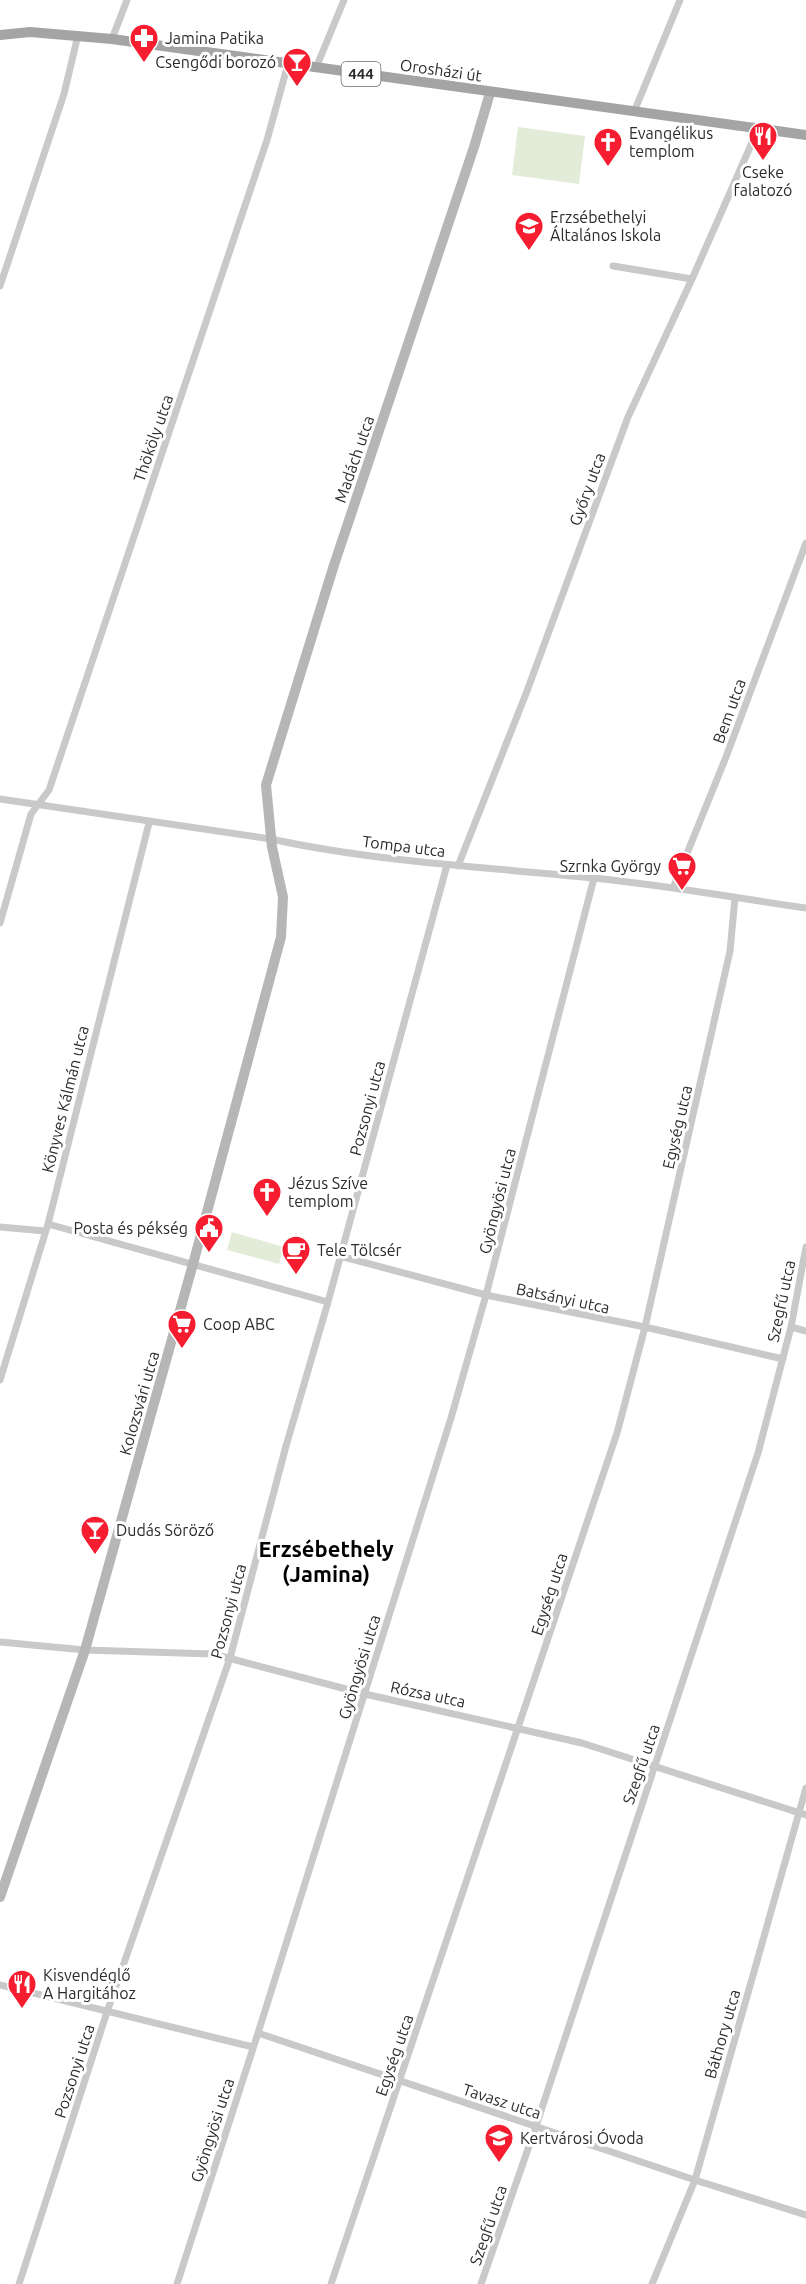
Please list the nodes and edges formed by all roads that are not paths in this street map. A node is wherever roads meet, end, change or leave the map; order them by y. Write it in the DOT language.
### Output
graph roads {
  1 [pos="127,0"];
  2 [pos="344,0"];
  3 [pos="680,0"];
  4 [pos="78,34"];
  5 [pos="0,35"];
  6 [pos="112,39"];
  7 [pos="288,64"];
  8 [pos="316,68"];
  9 [pos="490,93"];
  10 [pos="634,112"];
  11 [pos="758,129"];
  12 [pos="806,135"];
  13 [pos="10,254"];
  14 [pos="0,255"];
  15 [pos="613,266"];
  16 [pos="692,279"];
  17 [pos="0,286"];
  18 [pos="806,543"];
  19 [pos="0,799"];
  20 [pos="39,805"];
  21 [pos="149,823"];
  22 [pos="271,839"];
  23 [pos="447,865"];
  24 [pos="458,866"];
  25 [pos="594,878"];
  26 [pos="674,888"];
  27 [pos="735,898"];
  28 [pos="806,908"];
  29 [pos="0,923"];
  30 [pos="48,1224"];
  31 [pos="0,1227"];
  32 [pos="45,1231"];
  33 [pos="806,1247"];
  34 [pos="340,1256"];
  35 [pos="193,1264"];
  36 [pos="486,1295"];
  37 [pos="328,1302"];
  38 [pos="645,1327"];
  39 [pos="791,1328"];
  40 [pos="806,1330"];
  41 [pos="783,1359"];
  42 [pos="0,1380"];
  43 [pos="0,1642"];
  44 [pos="85,1650"];
  45 [pos="230,1658"];
  46 [pos="364,1694"];
  47 [pos="519,1728"];
  48 [pos="653,1767"];
  49 [pos="806,1788"];
  50 [pos="802,1814"];
  51 [pos="0,1897"];
  52 [pos="0,1985"];
  53 [pos="107,2012"];
  54 [pos="258,2033"];
  55 [pos="253,2048"];
  56 [pos="399,2081"];
  57 [pos="536,2126"];
  58 [pos="695,2180"];
  59 [pos="806,2215"];
  60 [pos="19,2284"];
  61 [pos="177,2284"];
  62 [pos="331,2284"];
  63 [pos="482,2284"];
  64 [pos="652,2284"];
  1 -- 6 [label="street"];
  2 -- 8 [label="street"];
  3 -- 10 [label="street"];
  4 -- 5 [label="main road, Orosházi út / 444"];
  4 -- 6 [label="main road, Orosházi út / 444"];
  4 -- 13 [label="street"];
  6 -- 7 [label="main road, Orosházi út / 444"];
  7 -- 8 [label="main road, Orosházi út / 444"];
  7 -- 20 [label="street, Thököly utca"];
  8 -- 9 [label="main road, Orosházi út / 444"];
  9 -- 10 [label="main road, Orosházi út / 444"];
  9 -- 22 [label="street, Madách utca"];
  10 -- 11 [label="main road, Orosházi út / 444"];
  11 -- 12 [label="main road, Orosházi út / 444"];
  11 -- 16 [label="street, Győry utca"];
  13 -- 14 [label="street"];
  13 -- 17 [label="street"];
  15 -- 16 [label="street"];
  16 -- 24 [label="street, Győry utca"];
  18 -- 26 [label="street, Bem utca"];
  19 -- 20 [label="street, Tompa utca"];
  20 -- 21 [label="street, Tompa utca"];
  20 -- 29 [label="street, Thököly utca"];
  21 -- 22 [label="street, Tompa utca"];
  21 -- 30 [label="street, Könyves Kálmán utca"];
  22 -- 23 [label="street, Tompa utca"];
  22 -- 35 [label="street, Kolozsvári utca"];
  23 -- 24 [label="street, Tompa utca"];
  23 -- 34 [label="street, Pozsonyi utca"];
  24 -- 25 [label="street, Tompa utca"];
  25 -- 26 [label="street, Tompa utca"];
  25 -- 36 [label="street, Gyöngyösi utca"];
  26 -- 27 [label="street, Tompa utca"];
  27 -- 28 [label="street, Tompa utca"];
  27 -- 38 [label="street, Egység utca"];
  30 -- 32 [label="street, Könyves Kálmán utca"];
  30 -- 35 [label="street"];
  31 -- 32 [label="street"];
  32 -- 42 [label="street, Könyves Kálmán utca"];
  33 -- 39 [label="street, Szegfű utca"];
  34 -- 36 [label="street, Batsányi utca"];
  34 -- 37 [label="street, Pozsonyi utca"];
  35 -- 37 [label="street"];
  35 -- 44 [label="street, Kolozsvári utca"];
  36 -- 38 [label="street, Batsányi utca"];
  36 -- 46 [label="street, Gyöngyösi utca"];
  37 -- 45 [label="street, Pozsonyi utca"];
  38 -- 41 [label="street, Batsányi utca"];
  38 -- 47 [label="street, Egység utca"];
  39 -- 40 [label="street"];
  39 -- 41 [label="street, Szegfű utca"];
  41 -- 48 [label="street, Szegfű utca"];
  43 -- 44 [label="street, Rózsa utca"];
  44 -- 45 [label="street, Rózsa utca"];
  44 -- 51 [label="street, Kolozsvári utca"];
  45 -- 46 [label="street, Rózsa utca"];
  45 -- 53 [label="street, Pozsonyi utca"];
  46 -- 47 [label="street, Rózsa utca"];
  46 -- 54 [label="street, Gyöngyösi utca"];
  47 -- 48 [label="street, Rózsa utca"];
  47 -- 56 [label="street, Egység utca"];
  48 -- 50 [label="street, Rózsa utca"];
  48 -- 57 [label="street, Szegfű utca"];
  49 -- 50 [label="street, Báthory utca"];
  50 -- 58 [label="street, Báthory utca"];
  52 -- 53 [label="street"];
  53 -- 55 [label="street"];
  53 -- 60 [label="street, Pozsonyi utca"];
  54 -- 55 [label="street, Gyöngyösi utca"];
  54 -- 56 [label="street, Tavasz utca"];
  55 -- 61 [label="street, Gyöngyösi utca"];
  56 -- 57 [label="street, Tavasz utca"];
  56 -- 62 [label="street, Egység utca"];
  57 -- 58 [label="street, Tavasz utca"];
  57 -- 63 [label="street, Szegfű utca"];
  58 -- 59 [label="street, Tavasz utca"];
  58 -- 64 [label="street, Báthory utca"];
}
